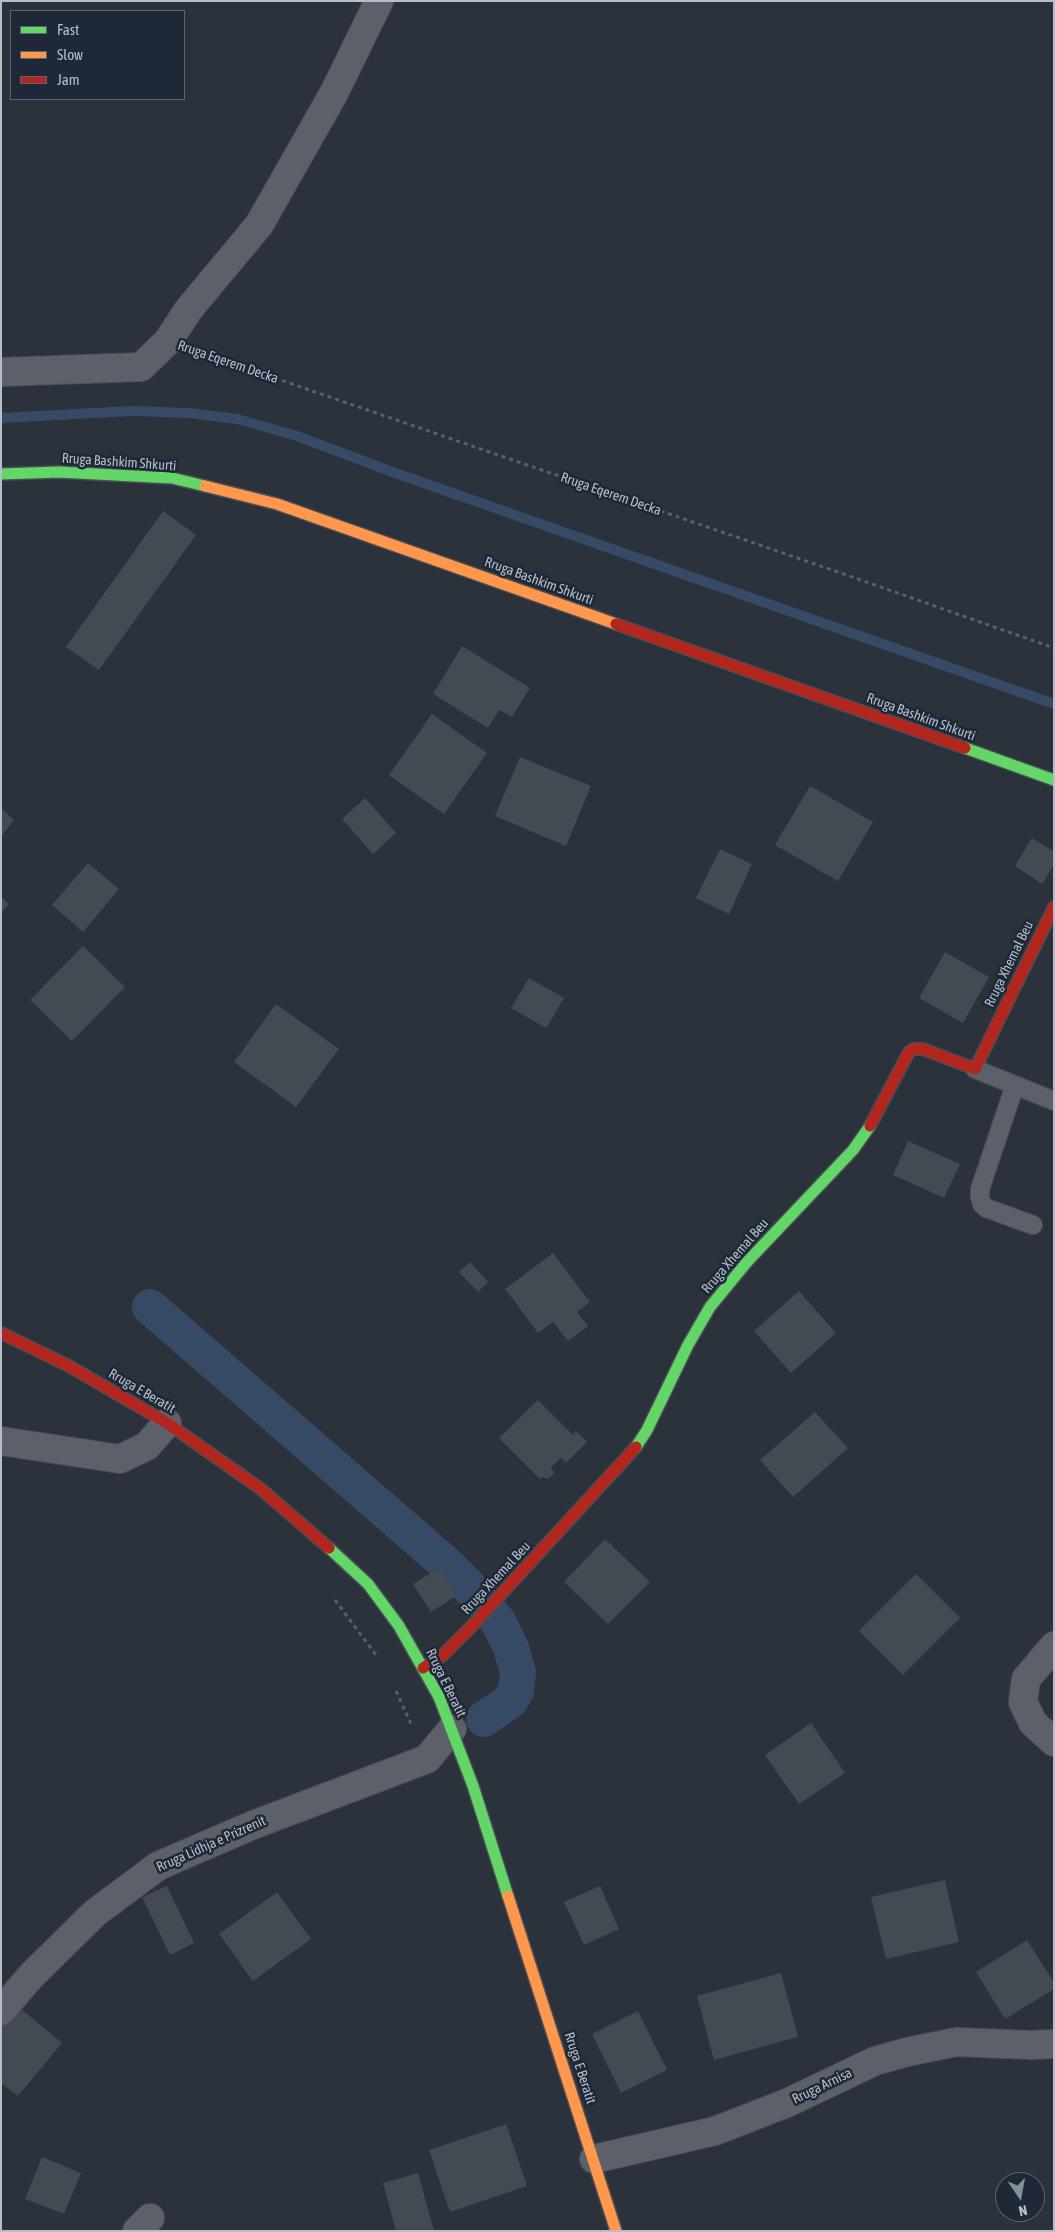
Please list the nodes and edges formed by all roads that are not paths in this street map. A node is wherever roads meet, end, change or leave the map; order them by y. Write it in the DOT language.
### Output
graph roads {
  1 [pos="379,1"];
  2 [pos="1,372"];
  3 [pos="1,474"];
  4 [pos="1054,780"];
  5 [pos="1054,907"];
  6 [pos="975,1069"];
  7 [pos="1015,1086"];
  8 [pos="1054,1101"];
  9 [pos="1033,1225"];
  10 [pos="1,1333"];
  11 [pos="167,1423"];
  12 [pos="1,1441"];
  13 [pos="1054,1646"];
  14 [pos="424,1668"];
  15 [pos="452,1729"];
  16 [pos="1054,1742"];
  17 [pos="1,2011"];
  18 [pos="1054,2044"];
  19 [pos="594,2159"];
  20 [pos="616,2231"];
  1 -- 2 [label="street, Rruga Eqerem Decka"];
  3 -- 4 [label="street, Rruga Bashkim Shkurti"];
  5 -- 6 [label="street, Rruga Xhemal Beu"];
  6 -- 7 [label="lane"];
  6 -- 14 [label="street, Rruga Xhemal Beu"];
  7 -- 8 [label="lane"];
  7 -- 9 [label="lane"];
  10 -- 11 [label="street, Rruga E Beratit"];
  11 -- 12 [label="street"];
  11 -- 14 [label="street, Rruga E Beratit"];
  13 -- 16 [label="street"];
  14 -- 15 [label="street, Rruga E Beratit"];
  15 -- 17 [label="street, Rruga Lidhja e Prizrenit"];
  15 -- 19 [label="street, Rruga E Beratit"];
  18 -- 19 [label="street, Rruga Arnisa"];
  19 -- 20 [label="street, Rruga E Beratit"];
}
